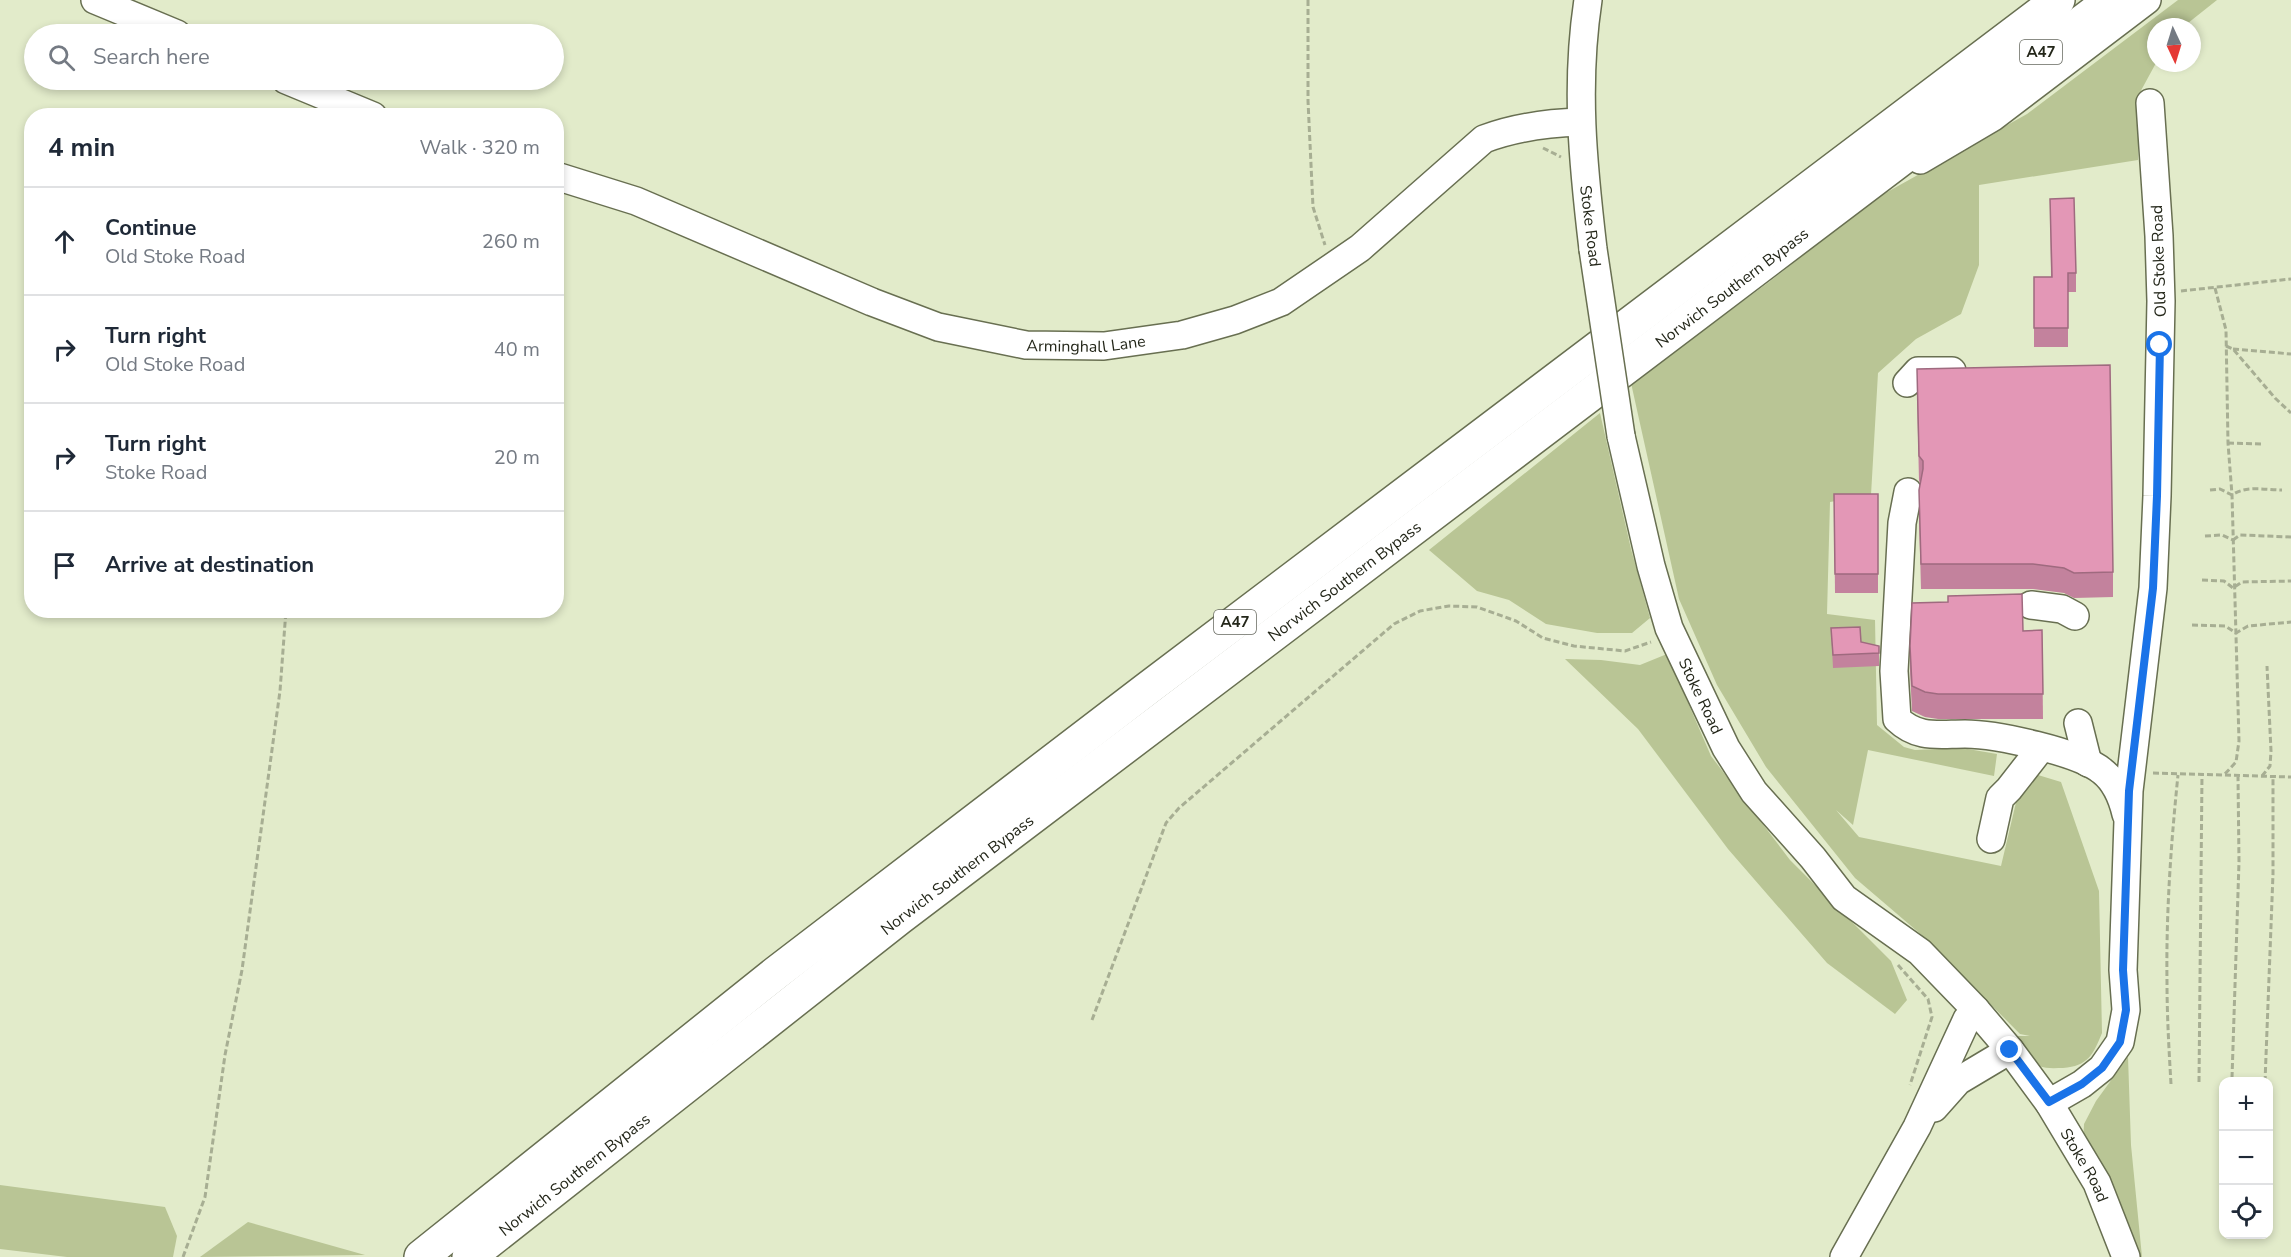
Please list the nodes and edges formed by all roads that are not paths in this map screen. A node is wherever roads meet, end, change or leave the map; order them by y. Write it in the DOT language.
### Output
graph roads {
  1 [pos="95,0"];
  2 [pos="1588,0"];
  3 [pos="2036,0"];
  4 [pos="2058,0"];
  5 [pos="2111,0"];
  6 [pos="2147,0"];
  7 [pos="153,24"];
  8 [pos="310,90"];
  9 [pos="2150,103"];
  10 [pos="354,108"];
  11 [pos="1580,122"];
  12 [pos="1891,126"];
  13 [pos="564,178"];
  14 [pos="1825,215"];
  15 [pos="1982,371"];
  16 [pos="1907,382"];
  17 [pos="1908,492"];
  18 [pos="2019,605"];
  19 [pos="2075,616"];
  20 [pos="2078,723"];
  21 [pos="2041,748"];
  22 [pos="2088,763"];
  23 [pos="2127,786"];
  24 [pos="1991,839"];
  25 [pos="1976,1010"];
  26 [pos="2010,1050"];
  27 [pos="2049,1102"];
  28 [pos="1917,1127"];
  29 [pos="421,1257"];
  30 [pos="469,1257"];
  31 [pos="1844,1257"];
  32 [pos="2126,1257"];
  1 -- 7 [label="street"];
  2 -- 11 [label="street, Stoke Road"];
  3 -- 12 [label="street"];
  4 -- 12 [label="highway, Norwich Southern Bypass / A47"];
  5 -- 14 [label="highway, Norwich Southern Bypass / A47"];
  6 -- 14 [label="street"];
  8 -- 10 [label="street"];
  9 -- 23 [label="street, Old Stoke Road"];
  11 -- 13 [label="street, Arminghall Lane"];
  11 -- 25 [label="street, Stoke Road, bridge"];
  12 -- 29 [label="highway, Norwich Southern Bypass / A47"];
  14 -- 30 [label="highway, Norwich Southern Bypass / A47"];
  15 -- 16 [label="street"];
  17 -- 21 [label="street"];
  18 -- 19 [label="street"];
  20 -- 22 [label="street"];
  21 -- 22 [label="street"];
  21 -- 24 [label="street"];
  22 -- 23 [label="street"];
  23 -- 27 [label="street, Old Stoke Road"];
  25 -- 26 [label="street, Stoke Road"];
  25 -- 28 [label="street"];
  26 -- 27 [label="street, Stoke Road"];
  26 -- 28 [label="street"];
  27 -- 32 [label="street, Stoke Road"];
  28 -- 31 [label="street"];
}
